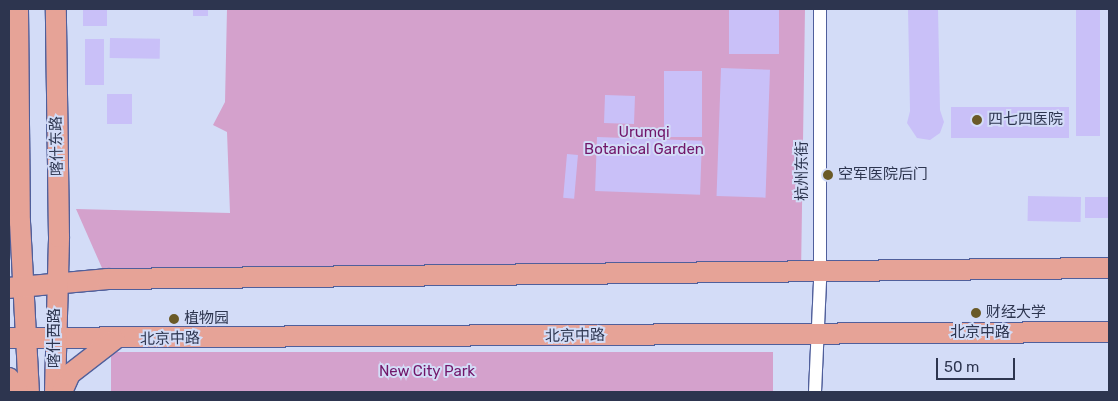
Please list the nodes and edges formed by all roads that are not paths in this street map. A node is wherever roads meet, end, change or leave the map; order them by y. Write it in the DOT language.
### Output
graph roads {
  1 [pos="18,9"];
  2 [pos="56,9"];
  3 [pos="820,9"];
  4 [pos="20,222"];
  5 [pos="9,240"];
  6 [pos="1109,268"];
  7 [pos="820,269"];
  8 [pos="32,285"];
  9 [pos="1109,332"];
  10 [pos="816,334"];
  11 [pos="33,338"];
  12 [pos="114,340"];
  13 [pos="9,378"];
  14 [pos="18,392"];
  15 [pos="29,392"];
  16 [pos="55,392"];
  17 [pos="62,392"];
  18 [pos="815,392"];
  1 -- 4 [label="main road"];
  2 -- 8 [label="main road, 喀什东路"];
  3 -- 7 [label="street, 杭州东街"];
  4 -- 5 [label="main road"];
  4 -- 8 [label="main road"];
  6 -- 7 [label="main road"];
  7 -- 8 [label="main road"];
  7 -- 10 [label="street, 杭州东街"];
  8 -- 11 [label="main road, 喀什西路"];
  8 -- 11 [label="main road, 喀什西路"];
  9 -- 10 [label="main road, 北京中路"];
  10 -- 12 [label="main road, 北京中路"];
  10 -- 18 [label="street, 杭州东街"];
  11 -- 12 [label="main road, 北京中路"];
  11 -- 15 [label="main road, 喀什西路"];
  11 -- 16 [label="main road, 喀什西路"];
  12 -- 17 [label="main road"];
  13 -- 14 [label="main road"];
}
